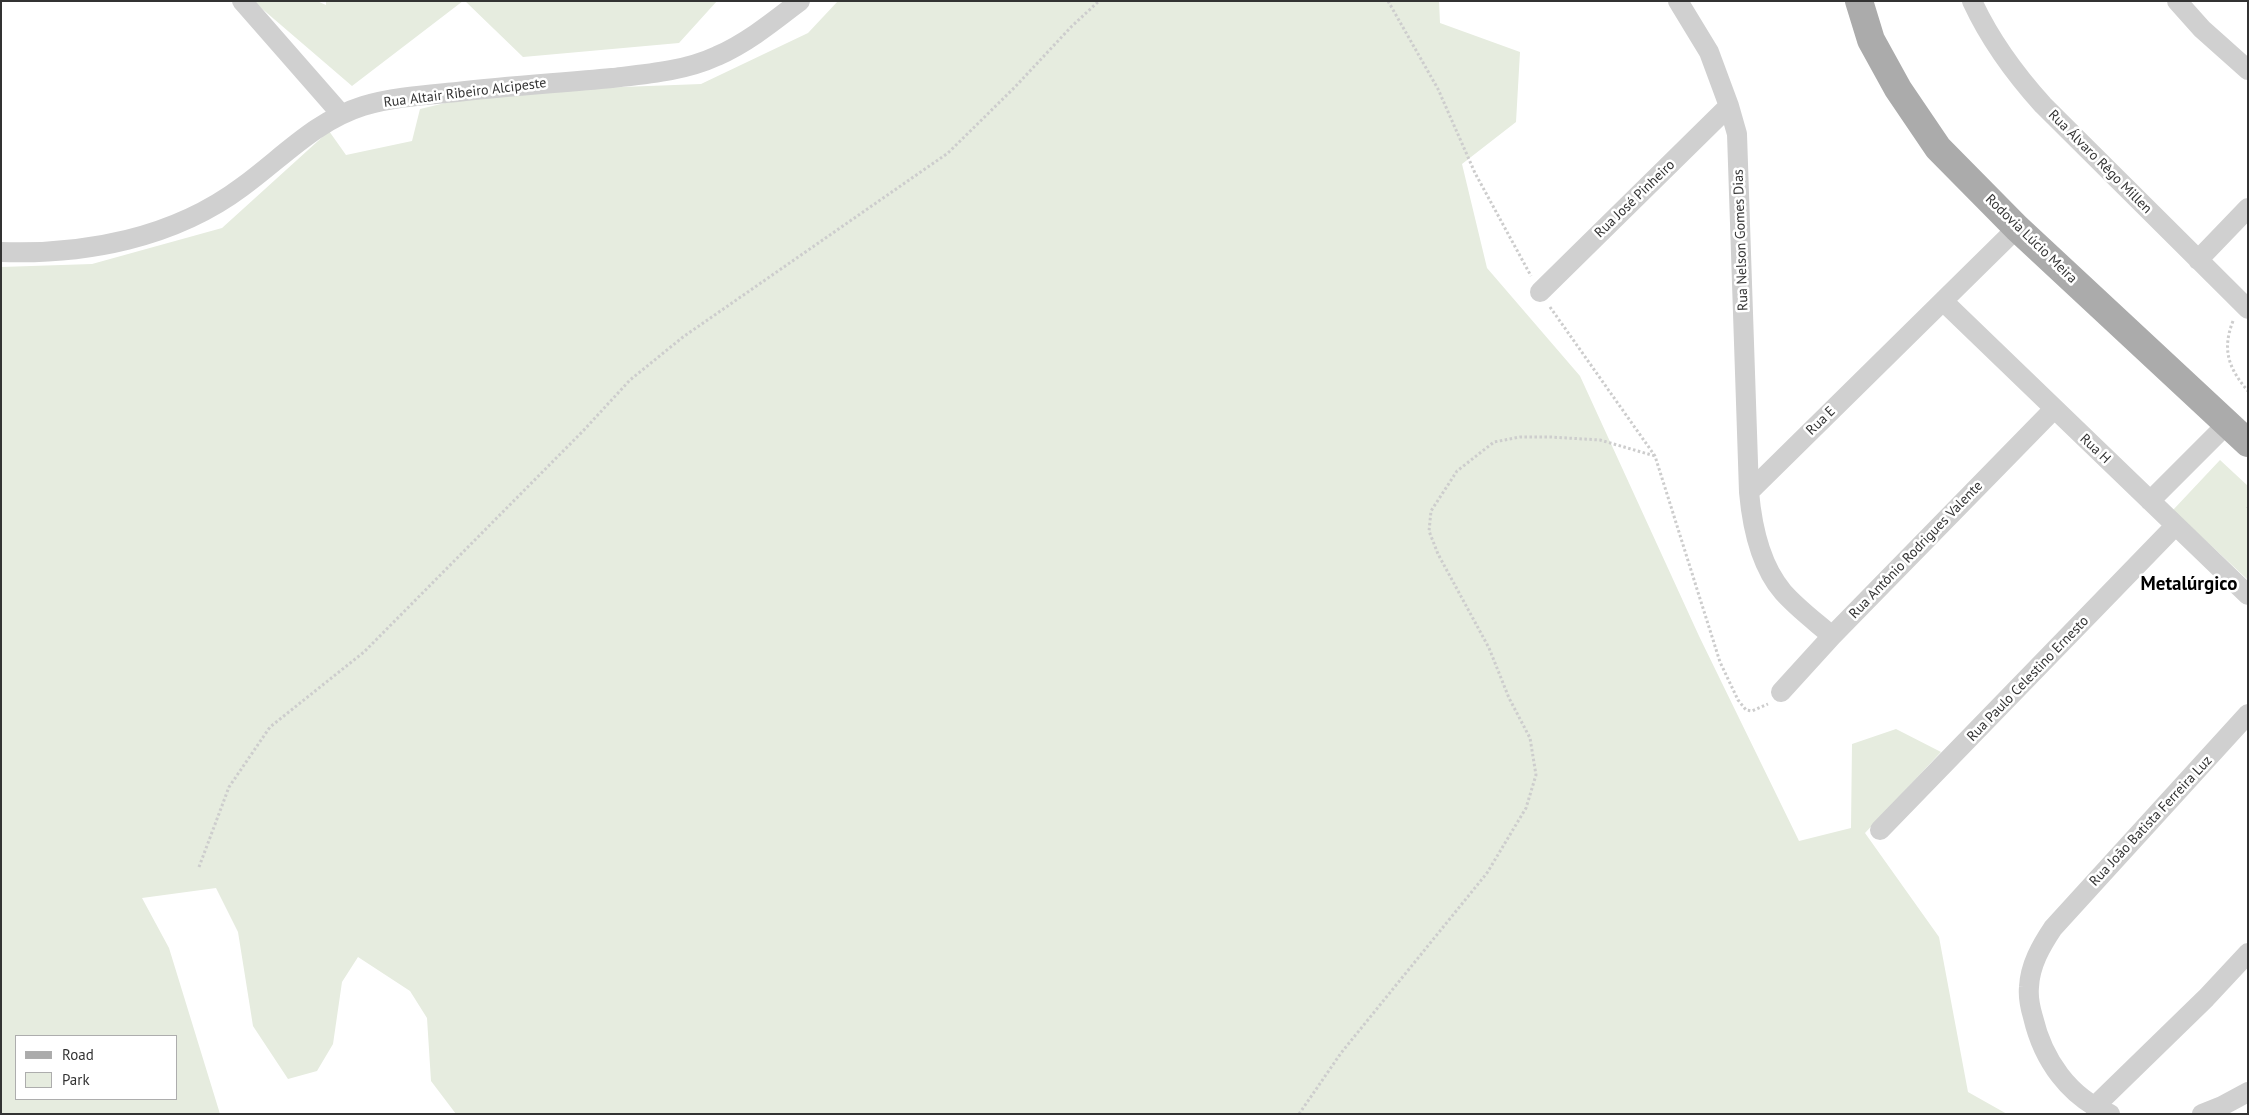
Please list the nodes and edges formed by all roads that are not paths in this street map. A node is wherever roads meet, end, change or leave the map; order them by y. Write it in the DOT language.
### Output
graph roads {
  1 [pos="242,1"];
  2 [pos="800,1"];
  3 [pos="1678,1"];
  4 [pos="1859,1"];
  5 [pos="1972,1"];
  6 [pos="2177,1"];
  7 [pos="2248,70"];
  8 [pos="1729,106"];
  9 [pos="341,114"];
  10 [pos="2248,208"];
  11 [pos="2016,228"];
  12 [pos="1,252"];
  13 [pos="2198,260"];
  14 [pos="1540,292"];
  15 [pos="1943,301"];
  16 [pos="2245,306"];
  17 [pos="2054,410"];
  18 [pos="2227,424"];
  19 [pos="2248,443"];
  20 [pos="1749,492"];
  21 [pos="2150,501"];
  22 [pos="2175,526"];
  23 [pos="2248,595"];
  24 [pos="1832,636"];
  25 [pos="1781,692"];
  26 [pos="2248,714"];
  27 [pos="1880,830"];
  28 [pos="2248,953"];
  29 [pos="2248,1092"];
  30 [pos="2102,1111"];
  31 [pos="2202,1114"];
  1 -- 9 [label="street"];
  2 -- 9 [label="street, Rua Altair Ribeiro Alcipeste"];
  3 -- 8 [label="street, Rua Nelson Gomes Dias"];
  4 -- 11 [label="main road, Rodovia Lúcio Meira"];
  5 -- 13 [label="street, Rua Álvaro Rêgo Millen"];
  6 -- 7 [label="street"];
  8 -- 14 [label="street, Rua José Pinheiro"];
  8 -- 20 [label="street, Rua Nelson Gomes Dias"];
  9 -- 12 [label="street, Rua Altair Ribeiro Alcipeste"];
  10 -- 13 [label="street"];
  11 -- 15 [label="street, Rua E"];
  11 -- 18 [label="main road, Rodovia Lúcio Meira"];
  13 -- 16 [label="street, Rua Álvaro Rêgo Millen"];
  15 -- 17 [label="street, Rua H"];
  15 -- 20 [label="street, Rua E"];
  17 -- 21 [label="street, Rua H"];
  17 -- 24 [label="street, Rua Antônio Rodrigues Valente"];
  18 -- 19 [label="main road, Rodovia Lúcio Meira"];
  18 -- 21 [label="street"];
  20 -- 24 [label="street"];
  21 -- 22 [label="street, Rua H"];
  22 -- 23 [label="street, Rua H"];
  22 -- 27 [label="street, Rua Paulo Celestino Ernesto"];
  24 -- 25 [label="street, Rua Antônio Rodrigues Valente"];
  26 -- 30 [label="street, Rua João Batista Ferreira Luz"];
  28 -- 30 [label="street"];
  29 -- 31 [label="street"];
}
